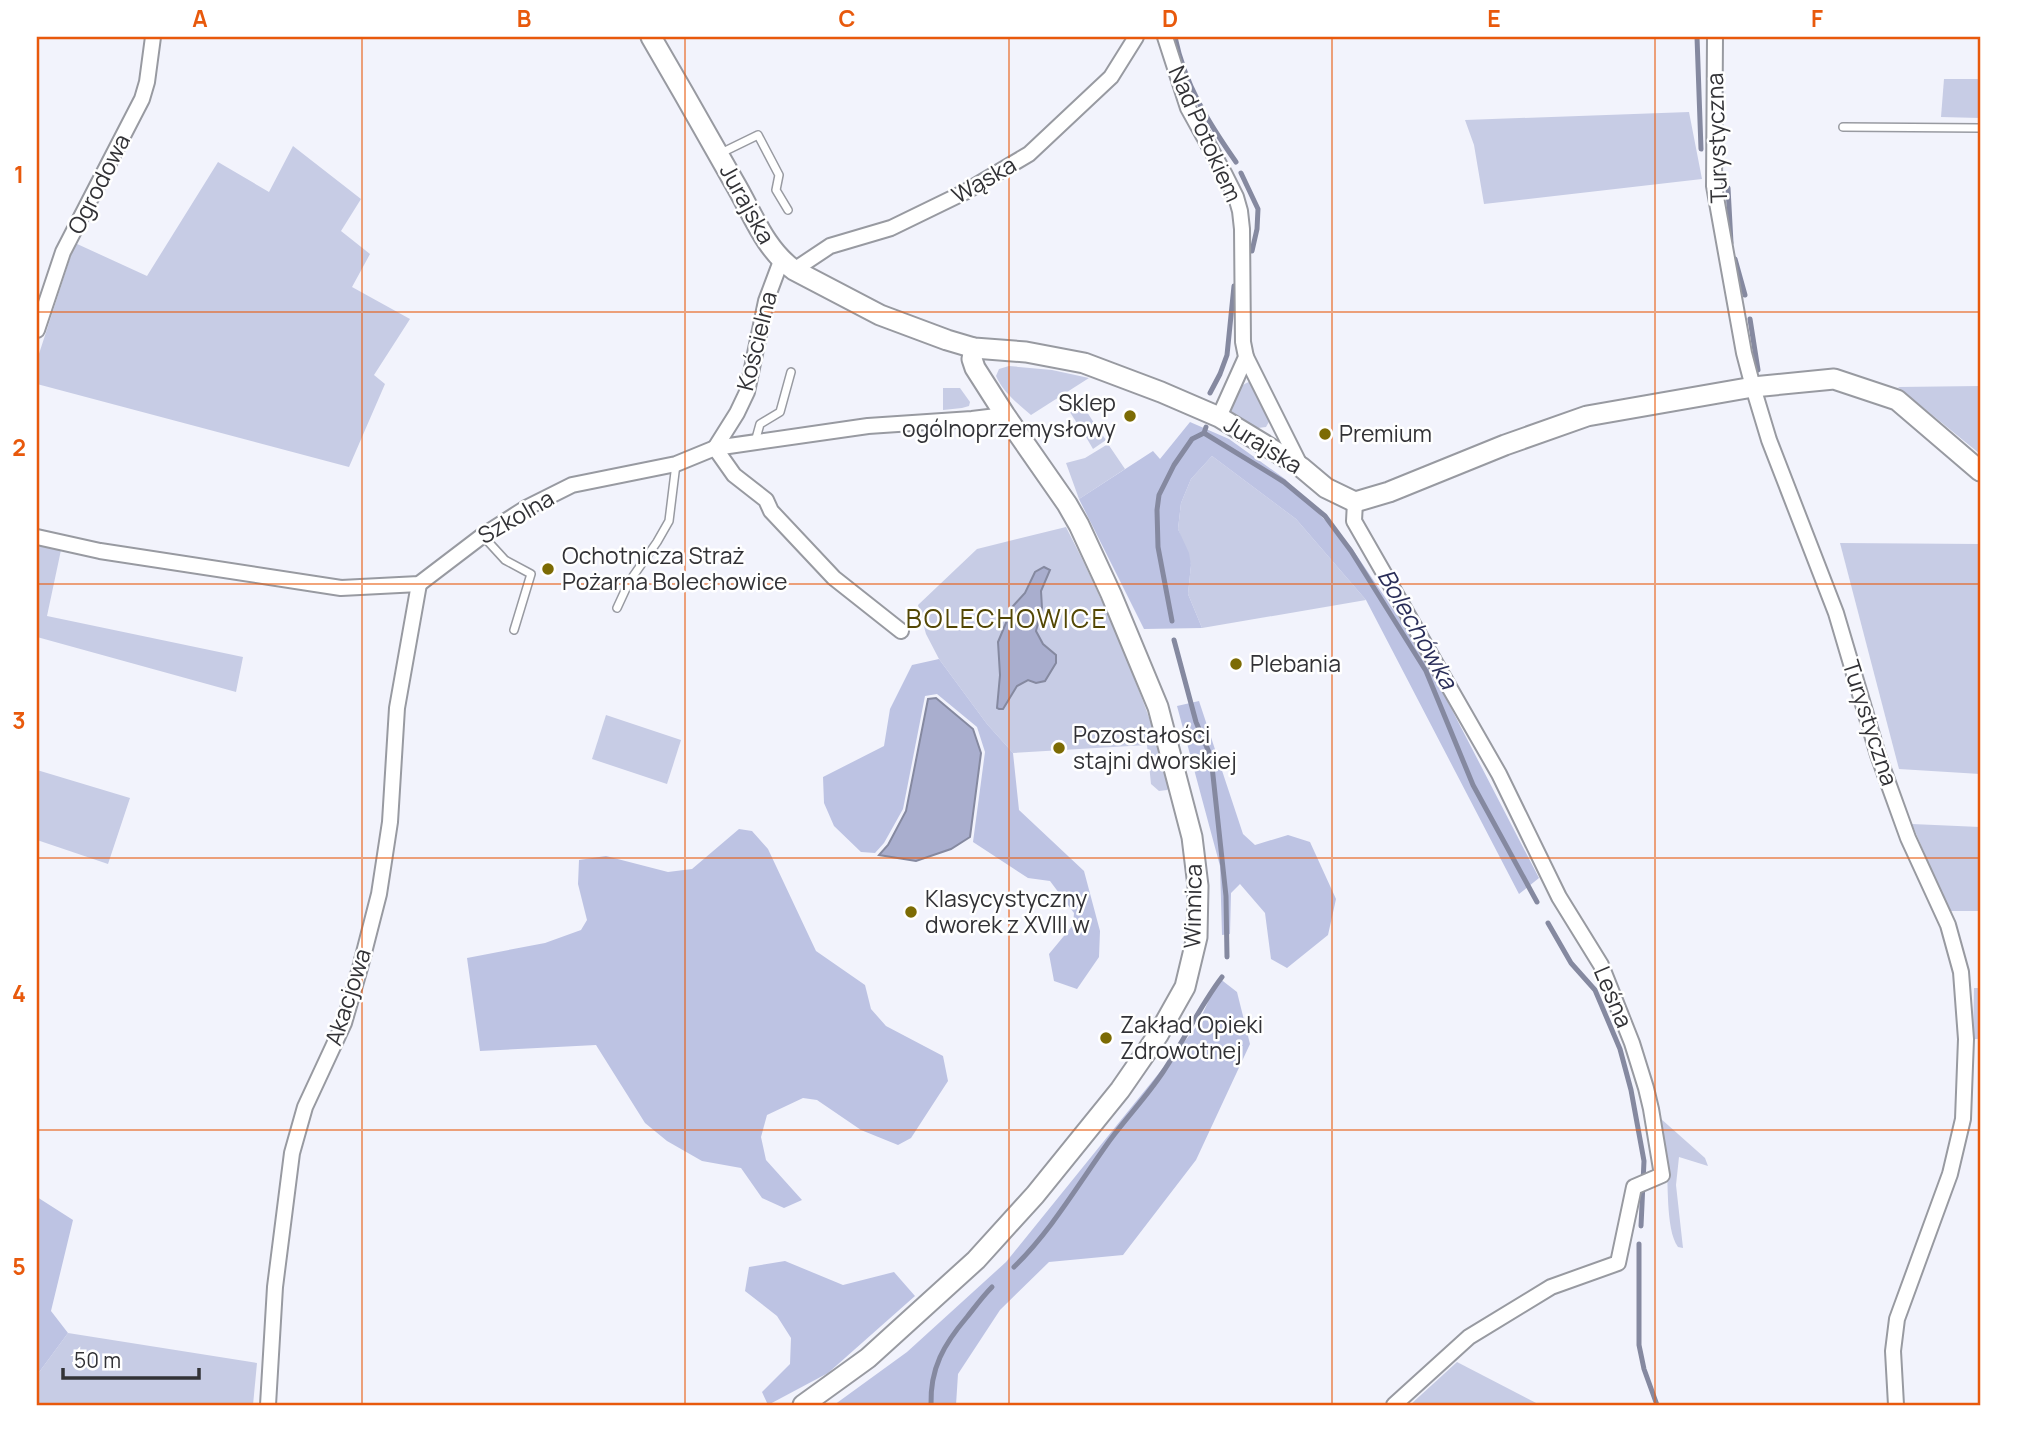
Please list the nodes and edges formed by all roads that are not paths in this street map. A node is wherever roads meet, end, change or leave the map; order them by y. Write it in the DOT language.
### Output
graph roads {
  1 [pos="153,37"];
  2 [pos="651,37"];
  3 [pos="1136,37"];
  4 [pos="1165,37"];
  5 [pos="1715,37"];
  6 [pos="1843,127"];
  7 [pos="1980,128"];
  8 [pos="719,155"];
  9 [pos="788,210"];
  10 [pos="788,265"];
  11 [pos="37,330"];
  12 [pos="974,348"];
  13 [pos="1246,357"];
  14 [pos="790,372"];
  15 [pos="1753,387"];
  16 [pos="1004,415"];
  17 [pos="1219,417"];
  18 [pos="754,442"];
  19 [pos="715,447"];
  20 [pos="676,464"];
  21 [pos="1301,467"];
  22 [pos="1980,471"];
  23 [pos="1356,502"];
  24 [pos="482,536"];
  25 [pos="37,537"];
  26 [pos="419,584"];
  27 [pos="617,608"];
  28 [pos="514,630"];
  29 [pos="901,631"];
  30 [pos="268,1405"];
  31 [pos="803,1405"];
  32 [pos="1394,1405"];
  33 [pos="1896,1405"];
  1 -- 11 [label="street, Ogrodowa"];
  2 -- 8 [label="street, Jurajska"];
  3 -- 10 [label="street, Wąska"];
  4 -- 13 [label="street, Nad Potokiem"];
  5 -- 15 [label="street, Turystyczna"];
  6 -- 7 [label="lane"];
  8 -- 9 [label="lane"];
  8 -- 10 [label="street, Jurajska"];
  10 -- 12 [label="street, Jurajska"];
  10 -- 19 [label="street, Kościelna"];
  12 -- 16 [label="street, Winnica"];
  12 -- 17 [label="street, Jurajska"];
  13 -- 17 [label="street, Nad Potokiem"];
  13 -- 21 [label="street, Nad Potokiem"];
  14 -- 18 [label="lane"];
  15 -- 22 [label="street"];
  15 -- 23 [label="street"];
  15 -- 33 [label="street, Turystyczna"];
  16 -- 18 [label="street, Szkolna"];
  16 -- 31 [label="street, Winnica"];
  17 -- 21 [label="street, Jurajska"];
  18 -- 19 [label="street, Szkolna"];
  19 -- 20 [label="street, Szkolna"];
  19 -- 29 [label="street"];
  20 -- 24 [label="street, Szkolna"];
  20 -- 27 [label="lane"];
  21 -- 23 [label="street, Jurajska"];
  23 -- 32 [label="street, Leśna"];
  24 -- 26 [label="street, Szkolna"];
  24 -- 28 [label="lane"];
  25 -- 26 [label="street"];
  26 -- 30 [label="street, Akacjowa"];
}
